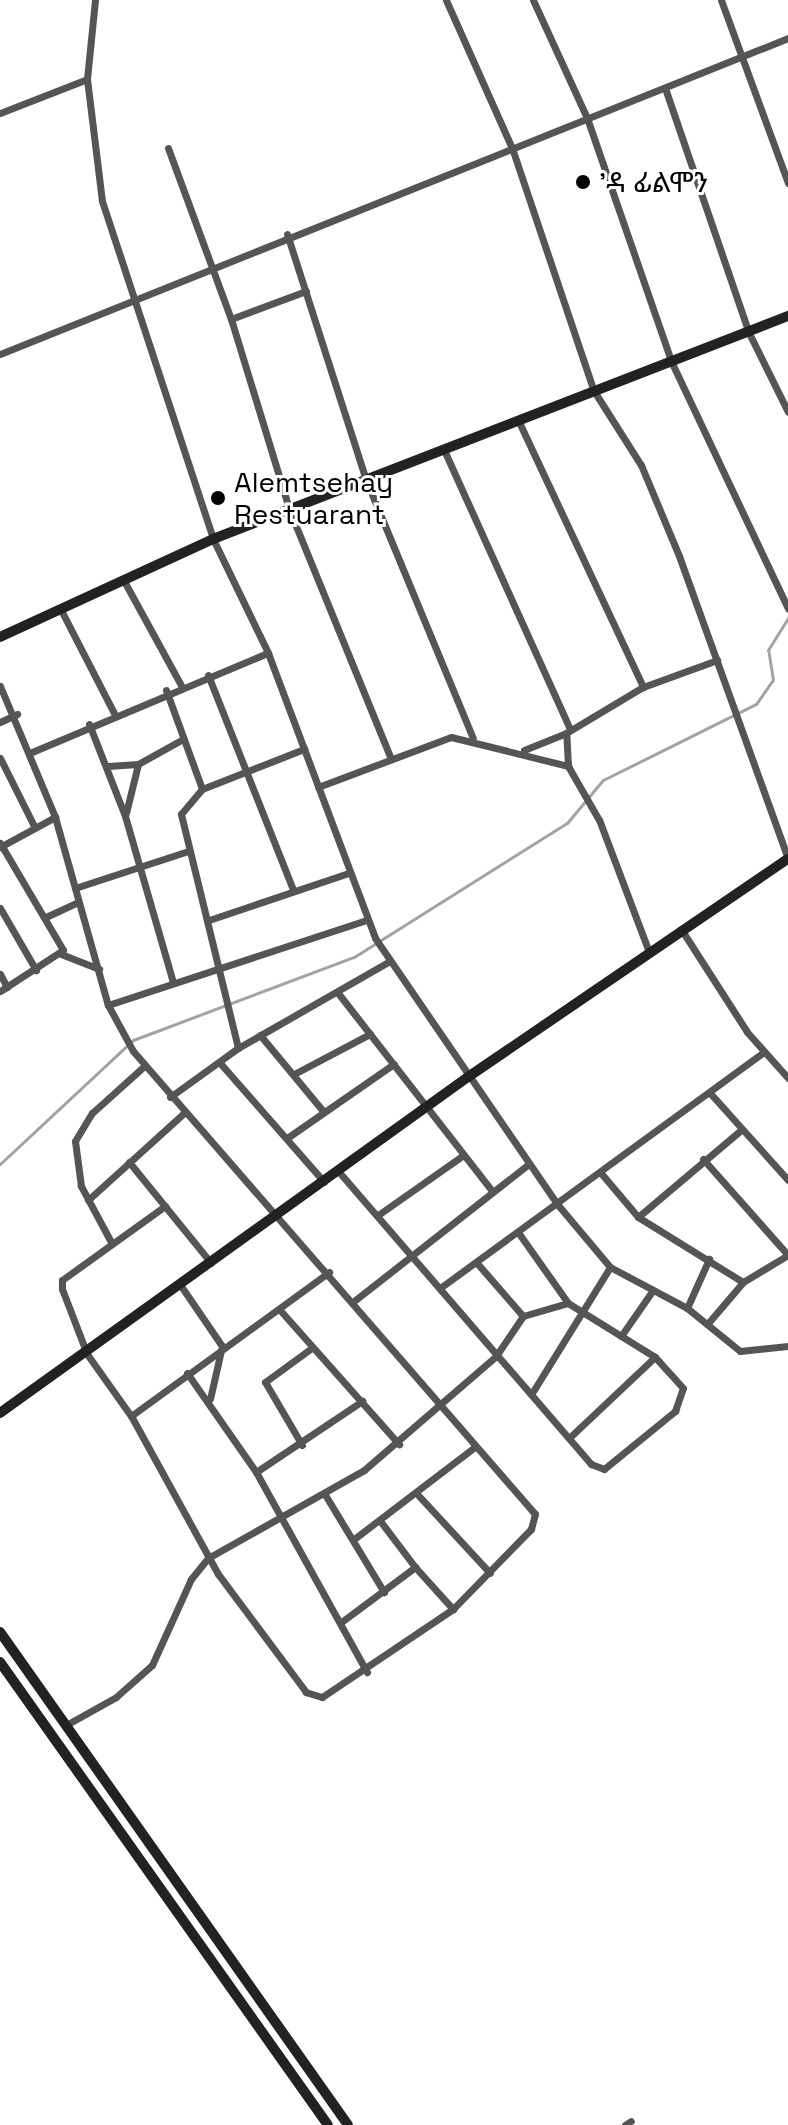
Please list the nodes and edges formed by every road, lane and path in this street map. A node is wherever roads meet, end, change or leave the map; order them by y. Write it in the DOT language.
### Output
graph roads {
  1 [pos="95,0"];
  2 [pos="446,0"];
  3 [pos="533,0"];
  4 [pos="721,0"];
  5 [pos="788,38"];
  6 [pos="744,56"];
  7 [pos="87,79"];
  8 [pos="665,88"];
  9 [pos="0,113"];
  10 [pos="587,118"];
  11 [pos="168,148"];
  12 [pos="512,148"];
  13 [pos="788,183"];
  14 [pos="287,234"];
  15 [pos="212,267"];
  16 [pos="306,291"];
  17 [pos="139,298"];
  18 [pos="788,316"];
  19 [pos="231,319"];
  20 [pos="748,331"];
  21 [pos="0,354"];
  22 [pos="671,361"];
  23 [pos="594,391"];
  24 [pos="788,412"];
  25 [pos="519,422"];
  26 [pos="444,450"];
  27 [pos="366,480"];
  28 [pos="289,509"];
  29 [pos="213,539"];
  30 [pos="124,581"];
  31 [pos="788,609"];
  32 [pos="61,610"];
  33 [pos="0,637"];
  34 [pos="268,653"];
  35 [pos="717,660"];
  36 [pos="208,675"];
  37 [pos="181,685"];
  38 [pos="0,686"];
  39 [pos="643,687"];
  40 [pos="166,690"];
  41 [pos="114,713"];
  42 [pos="17,714"];
  43 [pos="0,722"];
  44 [pos="89,724"];
  45 [pos="568,730"];
  46 [pos="473,738"];
  47 [pos="183,739"];
  48 [pos="304,749"];
  49 [pos="523,750"];
  50 [pos="32,752"];
  51 [pos="390,757"];
  52 [pos="0,758"];
  53 [pos="138,764"];
  54 [pos="108,766"];
  55 [pos="568,766"];
  56 [pos="248,773"];
  57 [pos="318,787"];
  58 [pos="202,789"];
  59 [pos="125,816"];
  60 [pos="55,817"];
  61 [pos="35,828"];
  62 [pos="1,845"];
  63 [pos="185,852"];
  64 [pos="788,859"];
  65 [pos="139,865"];
  66 [pos="349,873"];
  67 [pos="75,888"];
  68 [pos="293,890"];
  69 [pos="78,902"];
  70 [pos="0,908"];
  71 [pos="48,916"];
  72 [pos="209,920"];
  73 [pos="367,920"];
  74 [pos="681,929"];
  75 [pos="649,952"];
  76 [pos="61,954"];
  77 [pos="388,962"];
  78 [pos="221,966"];
  79 [pos="99,969"];
  80 [pos="36,970"];
  81 [pos="0,974"];
  82 [pos="173,982"];
  83 [pos="4,989"];
  84 [pos="338,993"];
  85 [pos="108,1005"];
  86 [pos="370,1034"];
  87 [pos="260,1035"];
  88 [pos="238,1048"];
  89 [pos="764,1052"];
  90 [pos="220,1063"];
  91 [pos="394,1064"];
  92 [pos="143,1067"];
  93 [pos="294,1074"];
  94 [pos="468,1077"];
  95 [pos="788,1078"];
  96 [pos="710,1093"];
  97 [pos="170,1097"];
  98 [pos="427,1108"];
  99 [pos="323,1111"];
  100 [pos="184,1113"];
  101 [pos="742,1129"];
  102 [pos="287,1138"];
  103 [pos="462,1156"];
  104 [pos="703,1159"];
  105 [pos="129,1162"];
  106 [pos="529,1164"];
  107 [pos="339,1172"];
  108 [pos="600,1172"];
  109 [pos="788,1180"];
  110 [pos="325,1183"];
  111 [pos="493,1192"];
  112 [pos="88,1200"];
  113 [pos="558,1205"];
  114 [pos="165,1206"];
  115 [pos="378,1215"];
  116 [pos="280,1217"];
  117 [pos="638,1217"];
  118 [pos="518,1232"];
  119 [pos="111,1242"];
  120 [pos="411,1253"];
  121 [pos="788,1255"];
  122 [pos="709,1259"];
  123 [pos="476,1262"];
  124 [pos="212,1265"];
  125 [pos="610,1267"];
  126 [pos="329,1272"];
  127 [pos="743,1282"];
  128 [pos="181,1286"];
  129 [pos="440,1288"];
  130 [pos="653,1290"];
  131 [pos="354,1301"];
  132 [pos="568,1303"];
  133 [pos="687,1308"];
  134 [pos="279,1309"];
  135 [pos="582,1313"];
  136 [pos="523,1316"];
  137 [pos="709,1322"];
  138 [pos="621,1336"];
  139 [pos="222,1346"];
  140 [pos="788,1346"];
  141 [pos="313,1347"];
  142 [pos="87,1354"];
  143 [pos="496,1356"];
  144 [pos="655,1357"];
  145 [pos="187,1373"];
  146 [pos="532,1393"];
  147 [pos="210,1399"];
  148 [pos="362,1401"];
  149 [pos="441,1405"];
  150 [pos="0,1413"];
  151 [pos="131,1416"];
  152 [pos="569,1438"];
  153 [pos="399,1444"];
  154 [pos="302,1445"];
  155 [pos="476,1446"];
  156 [pos="256,1472"];
  157 [pos="324,1493"];
  158 [pos="418,1495"];
  159 [pos="281,1515"];
  160 [pos="381,1522"];
  161 [pos="354,1539"];
  162 [pos="208,1558"];
  163 [pos="415,1567"];
  164 [pos="490,1573"];
  165 [pos="384,1592"];
  166 [pos="453,1609"];
  167 [pos="340,1623"];
  168 [pos="0,1632"];
  169 [pos="2,1672"];
  170 [pos="367,1672"];
  171 [pos="66,1725"];
  172 [pos="340,2114"];
  173 [pos="328,2124"];
  174 [pos="348,2125"];
  1 -- 7 [label="street"];
  2 -- 12 [label="street"];
  3 -- 10 [label="street"];
  4 -- 6 [label="street"];
  5 -- 6 [label="street"];
  6 -- 8 [label="street"];
  6 -- 13 [label="street"];
  7 -- 9 [label="street"];
  7 -- 17 [label="street"];
  8 -- 10 [label="street"];
  8 -- 20 [label="street"];
  10 -- 12 [label="street"];
  10 -- 22 [label="street"];
  11 -- 15 [label="street"];
  12 -- 14 [label="street"];
  12 -- 23 [label="street"];
  14 -- 15 [label="street"];
  14 -- 16 [label="street"];
  15 -- 17 [label="street"];
  15 -- 19 [label="street"];
  16 -- 19 [label="street"];
  16 -- 27 [label="street"];
  17 -- 21 [label="street"];
  17 -- 29 [label="street"];
  18 -- 20 [label="street"];
  19 -- 28 [label="street"];
  20 -- 22 [label="street"];
  20 -- 24 [label="street"];
  22 -- 23 [label="street"];
  22 -- 31 [label="street"];
  23 -- 25 [label="street"];
  23 -- 35 [label="street"];
  25 -- 26 [label="street"];
  25 -- 39 [label="street"];
  26 -- 27 [label="street"];
  26 -- 45 [label="street"];
  27 -- 28 [label="street"];
  27 -- 46 [label="street"];
  28 -- 29 [label="street"];
  28 -- 51 [label="street"];
  29 -- 30 [label="street"];
  29 -- 34 [label="street"];
  30 -- 32 [label="street"];
  30 -- 37 [label="street"];
  32 -- 33 [label="street"];
  32 -- 41 [label="street"];
  34 -- 36 [label="street"];
  34 -- 48 [label="street"];
  35 -- 39 [label="street"];
  35 -- 64 [label="street"];
  36 -- 37 [label="street"];
  36 -- 56 [label="street"];
  37 -- 40 [label="street"];
  38 -- 42 [label="street"];
  39 -- 45 [label="street"];
  40 -- 41 [label="street"];
  40 -- 47 [label="street"];
  41 -- 44 [label="street"];
  42 -- 43 [label="street"];
  42 -- 50 [label="street"];
  44 -- 50 [label="street"];
  44 -- 54 [label="street"];
  45 -- 49 [label="street"];
  45 -- 55 [label="street"];
  46 -- 49 [label="street"];
  46 -- 51 [label="street"];
  47 -- 53 [label="street"];
  47 -- 58 [label="street"];
  48 -- 56 [label="street"];
  48 -- 57 [label="street"];
  49 -- 55 [label="street"];
  50 -- 60 [label="street"];
  51 -- 57 [label="street"];
  52 -- 61 [label="street"];
  53 -- 54 [label="street"];
  53 -- 59 [label="street"];
  54 -- 59 [label="street"];
  55 -- 75 [label="street"];
  56 -- 58 [label="street"];
  56 -- 68 [label="street"];
  57 -- 66 [label="street"];
  58 -- 63 [label="street"];
  59 -- 65 [label="street"];
  60 -- 61 [label="street"];
  60 -- 67 [label="street"];
  61 -- 62 [label="street"];
  62 -- 71 [label="street"];
  63 -- 65 [label="street"];
  63 -- 72 [label="street"];
  64 -- 74 [label="street"];
  65 -- 67 [label="street"];
  65 -- 82 [label="street"];
  66 -- 68 [label="street"];
  66 -- 73 [label="street"];
  67 -- 69 [label="street"];
  68 -- 72 [label="street"];
  69 -- 71 [label="street"];
  69 -- 79 [label="street"];
  70 -- 80 [label="street"];
  71 -- 76 [label="street"];
  72 -- 78 [label="street"];
  73 -- 77 [label="street"];
  73 -- 78 [label="street"];
  74 -- 75 [label="street"];
  74 -- 89 [label="street"];
  75 -- 94 [label="street"];
  76 -- 79 [label="street"];
  76 -- 80 [label="street"];
  77 -- 84 [label="street"];
  77 -- 94 [label="street"];
  78 -- 82 [label="street"];
  78 -- 88 [label="street"];
  79 -- 85 [label="street"];
  80 -- 83 [label="street"];
  81 -- 83 [label="street"];
  82 -- 85 [label="street"];
  84 -- 86 [label="street"];
  84 -- 87 [label="street"];
  85 -- 92 [label="street"];
  86 -- 91 [label="street"];
  86 -- 93 [label="street"];
  87 -- 88 [label="street"];
  87 -- 93 [label="street"];
  88 -- 90 [label="street"];
  89 -- 95 [label="street"];
  89 -- 96 [label="street"];
  90 -- 97 [label="street"];
  90 -- 102 [label="street"];
  91 -- 98 [label="street"];
  91 -- 99 [label="street"];
  92 -- 97 [label="street"];
  92 -- 112 [label="street"];
  93 -- 99 [label="street"];
  94 -- 98 [label="street"];
  94 -- 106 [label="street"];
  96 -- 101 [label="street"];
  96 -- 108 [label="street"];
  97 -- 100 [label="street"];
  98 -- 103 [label="street"];
  98 -- 107 [label="street"];
  99 -- 102 [label="street"];
  100 -- 105 [label="street"];
  100 -- 116 [label="street"];
  101 -- 104 [label="street"];
  101 -- 109 [label="street"];
  102 -- 110 [label="street"];
  103 -- 111 [label="street"];
  103 -- 115 [label="street"];
  104 -- 117 [label="street"];
  104 -- 121 [label="street"];
  105 -- 112 [label="street"];
  105 -- 114 [label="street"];
  106 -- 111 [label="street"];
  106 -- 113 [label="street"];
  107 -- 110 [label="street"];
  107 -- 115 [label="street"];
  108 -- 113 [label="street"];
  108 -- 117 [label="street"];
  110 -- 116 [label="street"];
  111 -- 120 [label="street"];
  112 -- 119 [label="street"];
  113 -- 118 [label="street"];
  113 -- 125 [label="street"];
  114 -- 119 [label="street"];
  114 -- 124 [label="street"];
  115 -- 120 [label="street"];
  116 -- 124 [label="street"];
  116 -- 126 [label="street"];
  117 -- 122 [label="street"];
  118 -- 123 [label="street"];
  118 -- 132 [label="street"];
  119 -- 142 [label="street"];
  120 -- 129 [label="street"];
  120 -- 131 [label="street"];
  121 -- 127 [label="street"];
  122 -- 127 [label="street"];
  122 -- 133 [label="street"];
  123 -- 129 [label="street"];
  123 -- 136 [label="street"];
  124 -- 128 [label="street"];
  125 -- 130 [label="street"];
  125 -- 135 [label="street"];
  126 -- 131 [label="street"];
  126 -- 134 [label="street"];
  127 -- 137 [label="street"];
  128 -- 139 [label="street"];
  128 -- 142 [label="street"];
  129 -- 143 [label="street"];
  130 -- 133 [label="street"];
  130 -- 138 [label="street"];
  131 -- 149 [label="street"];
  132 -- 135 [label="street"];
  132 -- 136 [label="street"];
  133 -- 137 [label="street"];
  134 -- 139 [label="street"];
  134 -- 141 [label="street"];
  135 -- 138 [label="street"];
  135 -- 146 [label="street"];
  136 -- 143 [label="street"];
  137 -- 140 [label="street"];
  138 -- 144 [label="street"];
  139 -- 145 [label="street"];
  139 -- 147 [label="street"];
  141 -- 148 [label="street"];
  141 -- 154 [label="street"];
  142 -- 150 [label="street"];
  142 -- 151 [label="street"];
  143 -- 146 [label="street"];
  143 -- 149 [label="street"];
  144 -- 152 [label="street"];
  144 -- 152 [label="street"];
  145 -- 147 [label="street"];
  145 -- 151 [label="street"];
  146 -- 152 [label="street"];
  147 -- 156 [label="street"];
  148 -- 153 [label="street"];
  148 -- 154 [label="street"];
  149 -- 153 [label="street"];
  149 -- 155 [label="street"];
  151 -- 162 [label="street"];
  153 -- 157 [label="street"];
  154 -- 156 [label="street"];
  155 -- 158 [label="street"];
  155 -- 164 [label="street"];
  156 -- 159 [label="street"];
  157 -- 159 [label="street"];
  157 -- 161 [label="street"];
  158 -- 160 [label="street"];
  158 -- 164 [label="street"];
  159 -- 162 [label="street"];
  159 -- 167 [label="street"];
  160 -- 161 [label="street"];
  160 -- 163 [label="street"];
  161 -- 165 [label="street"];
  162 -- 170 [label="street"];
  162 -- 171 [label="street"];
  163 -- 165 [label="street"];
  163 -- 166 [label="street"];
  164 -- 166 [label="street"];
  165 -- 167 [label="street"];
  166 -- 170 [label="street"];
  167 -- 170 [label="street"];
  168 -- 171 [label="street"];
  169 -- 173 [label="street"];
  171 -- 172 [label="street"];
  172 -- 173 [label="street"];
  172 -- 174 [label="street"];
}
